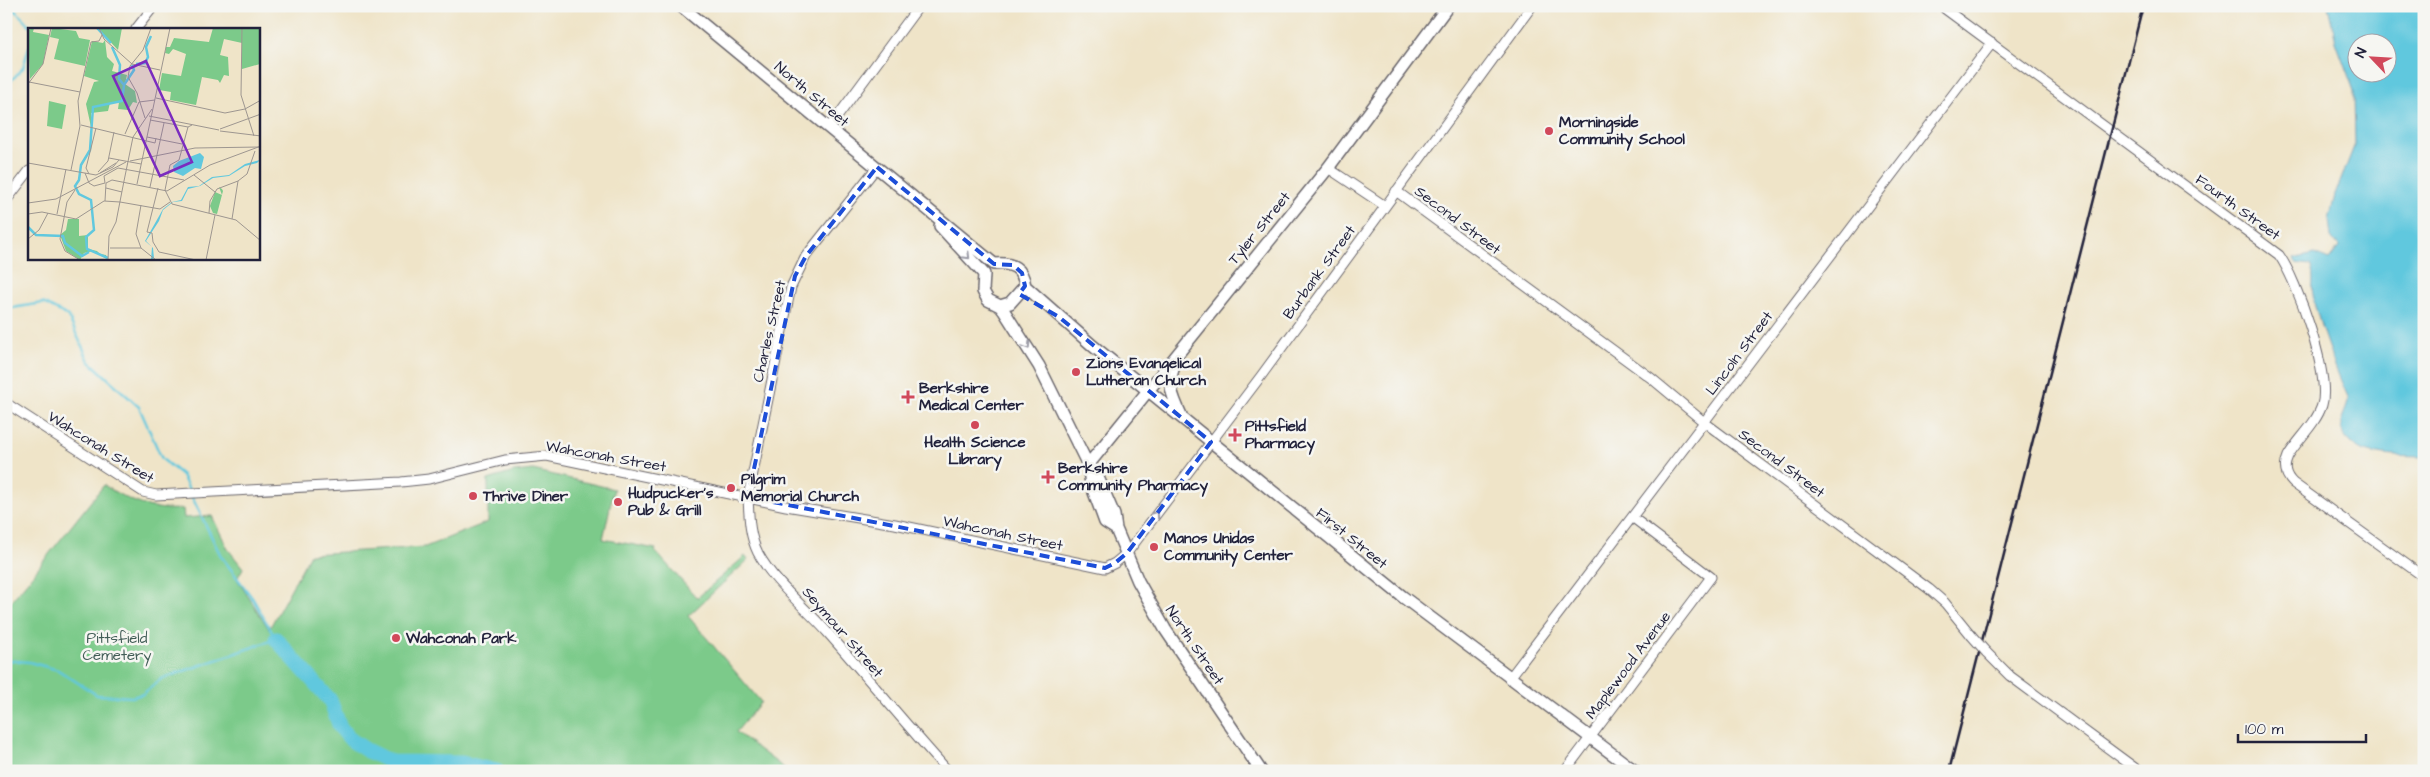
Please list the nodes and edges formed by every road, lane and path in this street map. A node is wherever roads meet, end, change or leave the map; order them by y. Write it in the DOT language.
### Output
graph roads {
  1 [pos="154,6"];
  2 [pos="681,6"];
  3 [pos="919,6"];
  4 [pos="1448,6"];
  5 [pos="1532,6"];
  6 [pos="1946,7"];
  7 [pos="137,28"];
  8 [pos="1992,43"];
  9 [pos="829,128"];
  10 [pos="877,167"];
  11 [pos="1328,168"];
  12 [pos="28,172"];
  13 [pos="1396,191"];
  14 [pos="6,201"];
  15 [pos="923,205"];
  16 [pos="1384,206"];
  17 [pos="994,264"];
  18 [pos="984,274"];
  19 [pos="1022,290"];
  20 [pos="1000,306"];
  21 [pos="1182,350"];
  22 [pos="1149,392"];
  23 [pos="6,403"];
  24 [pos="1183,419"];
  25 [pos="1704,422"];
  26 [pos="1211,442"];
  27 [pos="1088,465"];
  28 [pos="748,497"];
  29 [pos="1632,517"];
  30 [pos="1127,553"];
  31 [pos="2424,577"];
  32 [pos="1509,679"];
  33 [pos="1589,738"];
  34 [pos="948,771"];
  35 [pos="1261,771"];
  36 [pos="1565,771"];
  37 [pos="1635,771"];
  38 [pos="2138,771"];
  1 -- 7 [label="street"];
  2 -- 9 [label="main road, North Street"];
  3 -- 9 [label="street"];
  4 -- 11 [label="main road, Tyler Street"];
  5 -- 13 [label="street, Burbank Street"];
  6 -- 8 [label="street, Fourth Street"];
  8 -- 25 [label="street, Lincoln Street"];
  8 -- 31 [label="street, Fourth Street"];
  9 -- 10 [label="main road, North Street"];
  10 -- 15 [label="main road, North Street"];
  10 -- 28 [label="street, Charles Street"];
  11 -- 16 [label="street"];
  11 -- 21 [label="main road, Tyler Street"];
  12 -- 14 [label="street"];
  13 -- 16 [label="street, Burbank Street"];
  13 -- 25 [label="street, Second Street"];
  15 -- 17 [label="main road, North Street"];
  15 -- 18 [label="main road, North Street, one-way"];
  16 -- 26 [label="street, Burbank Street"];
  17 -- 18 [label="main road"];
  17 -- 19 [label="main road"];
  18 -- 20 [label="main road, North Street"];
  19 -- 20 [label="main road"];
  19 -- 22 [label="main road, First Street"];
  20 -- 27 [label="main road, North Street, one-way"];
  21 -- 22 [label="main road, Tyler Street"];
  21 -- 24 [label="main road"];
  22 -- 24 [label="main road, First Street"];
  22 -- 27 [label="main road, Tyler Street"];
  23 -- 28 [label="street, Wahconah Street"];
  24 -- 26 [label="main road, First Street"];
  25 -- 29 [label="street, Lincoln Street"];
  25 -- 38 [label="street, Second Street, bridge"];
  30 -- 26 [label="street, Burbank Street, one-way"];
  26 -- 32 [label="main road, First Street"];
  27 -- 30 [label="main road, North Street"];
  28 -- 30 [label="street, Wahconah Street"];
  28 -- 34 [label="street, Seymour Street"];
  29 -- 32 [label="street, Lincoln Street"];
  29 -- 33 [label="street, Maplewood Avenue"];
  30 -- 35 [label="main road, North Street"];
  32 -- 33 [label="main road, First Street"];
  33 -- 36 [label="street, Maplewood Avenue"];
  33 -- 37 [label="main road, First Street"];
}
